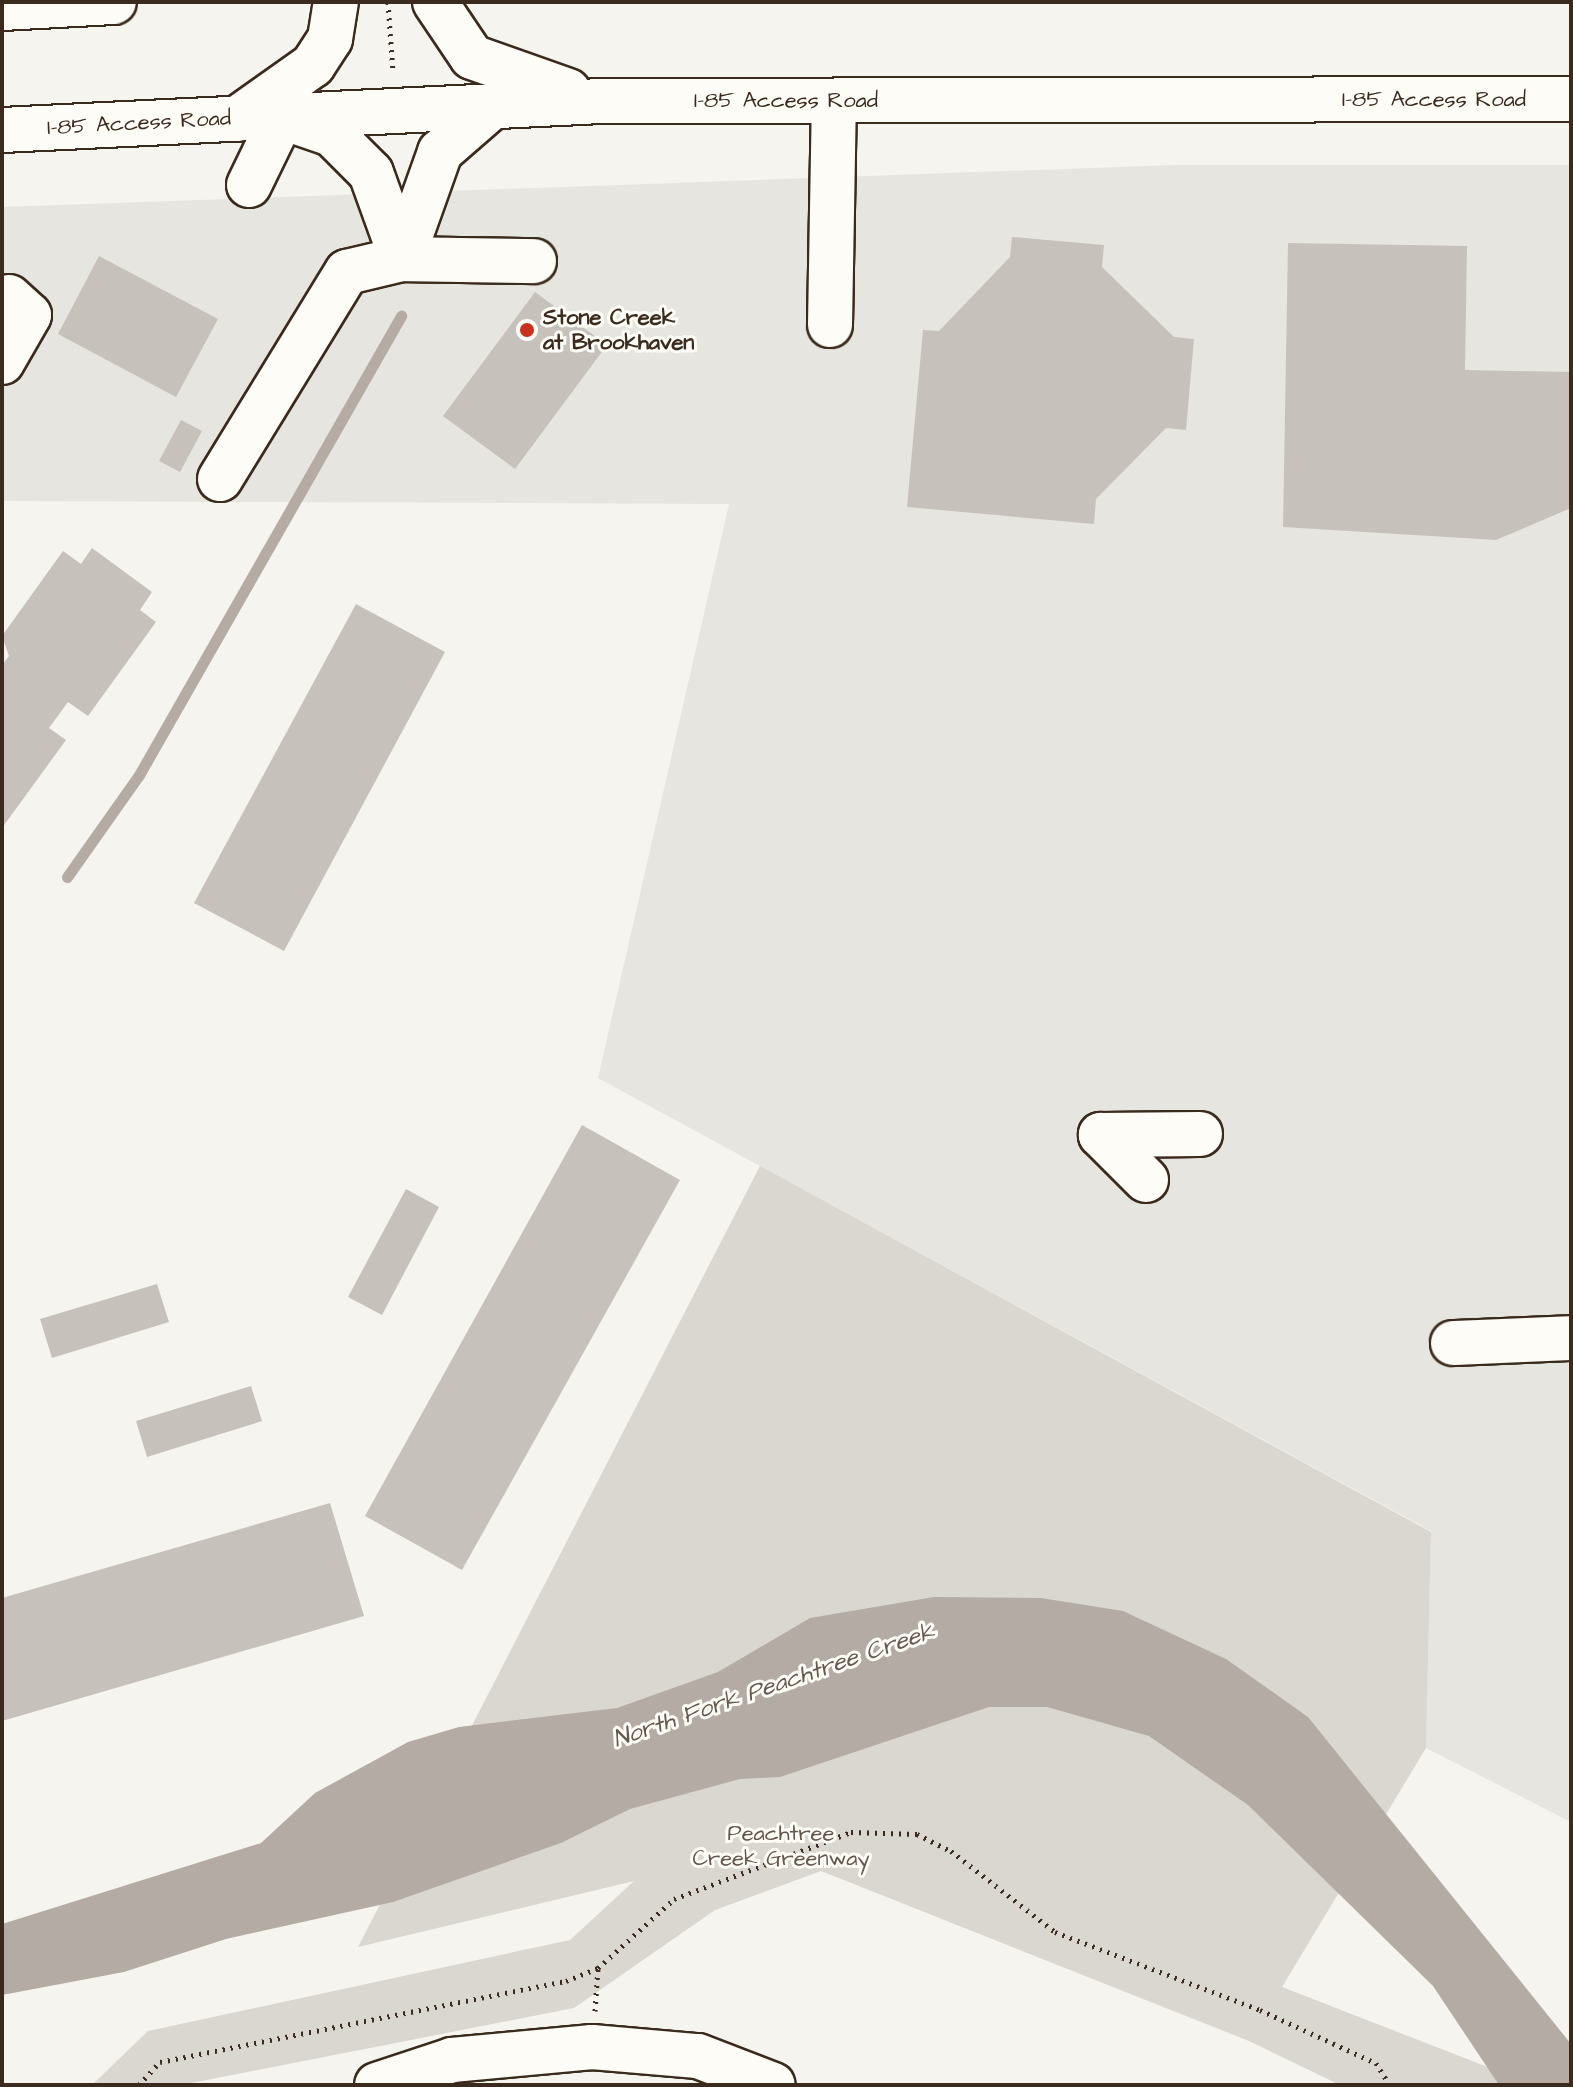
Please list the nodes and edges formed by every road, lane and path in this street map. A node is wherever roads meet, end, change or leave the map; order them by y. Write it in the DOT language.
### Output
graph roads {
  1 [pos="114,2"];
  2 [pos="336,2"];
  3 [pos="435,2"];
  4 [pos="2,8"];
  5 [pos="1571,99"];
  6 [pos="601,101"];
  7 [pos="834,101"];
  8 [pos="494,105"];
  9 [pos="282,117"];
  10 [pos="237,119"];
  11 [pos="2,130"];
  12 [pos="249,185"];
  13 [pos="402,259"];
  14 [pos="534,261"];
  15 [pos="9,297"];
  16 [pos="830,325"];
  17 [pos="2,362"];
  18 [pos="220,479"];
  19 [pos="1200,1134"];
  20 [pos="1146,1180"];
  21 [pos="1571,1338"];
  22 [pos="1453,1343"];
  23 [pos="139,2085"];
  24 [pos="377,2085"];
  25 [pos="773,2085"];
  26 [pos="1390,2085"];
  1 -- 4 [label="main road"];
  2 -- 10 [label="main road"];
  3 -- 6 [label="main road"];
  5 -- 7 [label="main road, I-85 Access Road"];
  6 -- 7 [label="main road, I-85 Access Road"];
  6 -- 8 [label="main road, I-85 Access Road"];
  7 -- 16 [label="main road"];
  8 -- 9 [label="main road, I-85 Access Road"];
  8 -- 13 [label="main road"];
  9 -- 10 [label="main road, I-85 Access Road"];
  9 -- 12 [label="main road"];
  9 -- 13 [label="main road"];
  10 -- 11 [label="main road, I-85 Access Road"];
  13 -- 14 [label="main road"];
  13 -- 18 [label="main road"];
  15 -- 17 [label="main road"];
  19 -- 20 [label="main road"];
  21 -- 22 [label="main road"];
  23 -- 26 [label="path"];
  24 -- 25 [label="main road"];
}
